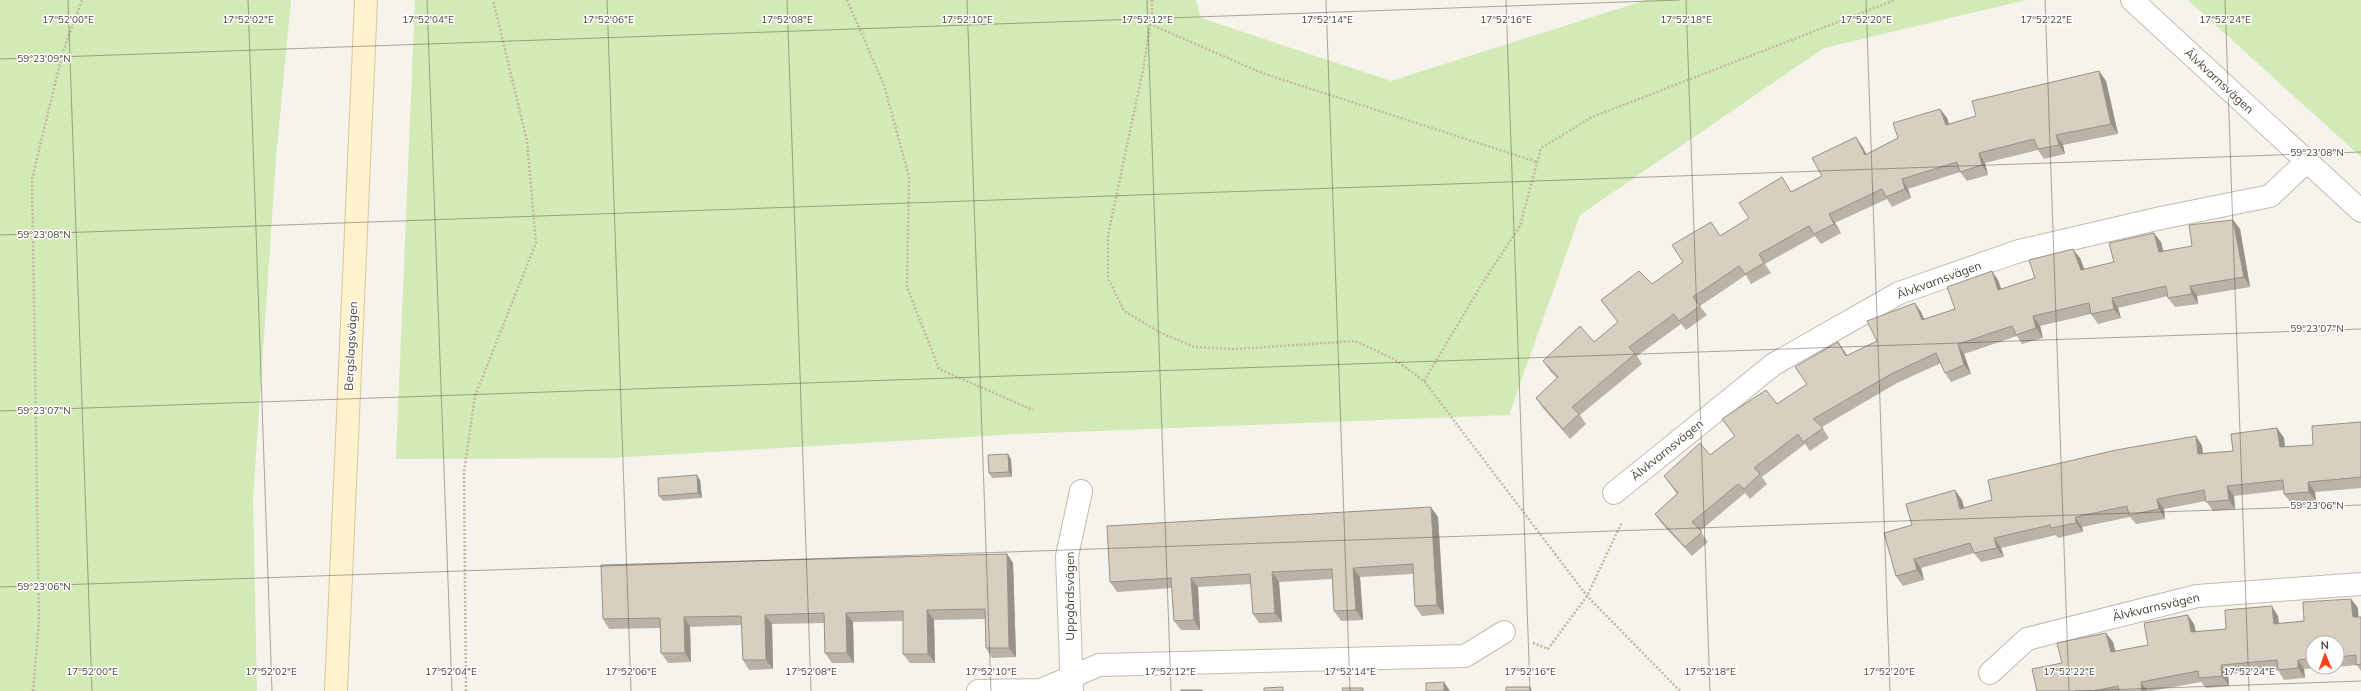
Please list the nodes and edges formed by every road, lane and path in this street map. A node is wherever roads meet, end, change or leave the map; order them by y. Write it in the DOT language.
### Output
graph roads {
  1 [pos="82,0"];
  2 [pos="366,0"];
  3 [pos="493,0"];
  4 [pos="847,0"];
  5 [pos="1152,0"];
  6 [pos="1895,0"];
  7 [pos="2132,0"];
  8 [pos="1150,24"];
  9 [pos="1537,162"];
  10 [pos="2306,162"];
  11 [pos="2361,211"];
  12 [pos="1424,382"];
  13 [pos="1033,410"];
  14 [pos="1081,490"];
  15 [pos="1614,493"];
  16 [pos="2361,584"];
  17 [pos="1587,596"];
  18 [pos="1504,632"];
  19 [pos="1990,673"];
  20 [pos="1072,684"];
  21 [pos="34,691"];
  22 [pos="336,691"];
  23 [pos="466,691"];
  24 [pos="978,691"];
  25 [pos="1680,691"];
  1 -- 21 [label="path"];
  2 -- 22 [label="main road, Bergslagsvägen"];
  3 -- 23 [label="path"];
  4 -- 13 [label="path"];
  5 -- 8 [label="path"];
  6 -- 9 [label="path"];
  7 -- 10 [label="street, Älvkvarnsvägen"];
  8 -- 9 [label="path"];
  8 -- 12 [label="path"];
  9 -- 12 [label="path"];
  10 -- 11 [label="street, Älvkvarnsvägen"];
  10 -- 15 [label="street, Älvkvarnsvägen"];
  12 -- 17 [label="path"];
  14 -- 20 [label="street, Uppgårdsvägen"];
  15 -- 17 [label="path"];
  16 -- 19 [label="street, Älvkvarnsvägen"];
  17 -- 18 [label="path"];
  17 -- 25 [label="path"];
  18 -- 20 [label="street"];
  20 -- 24 [label="street"];
}
